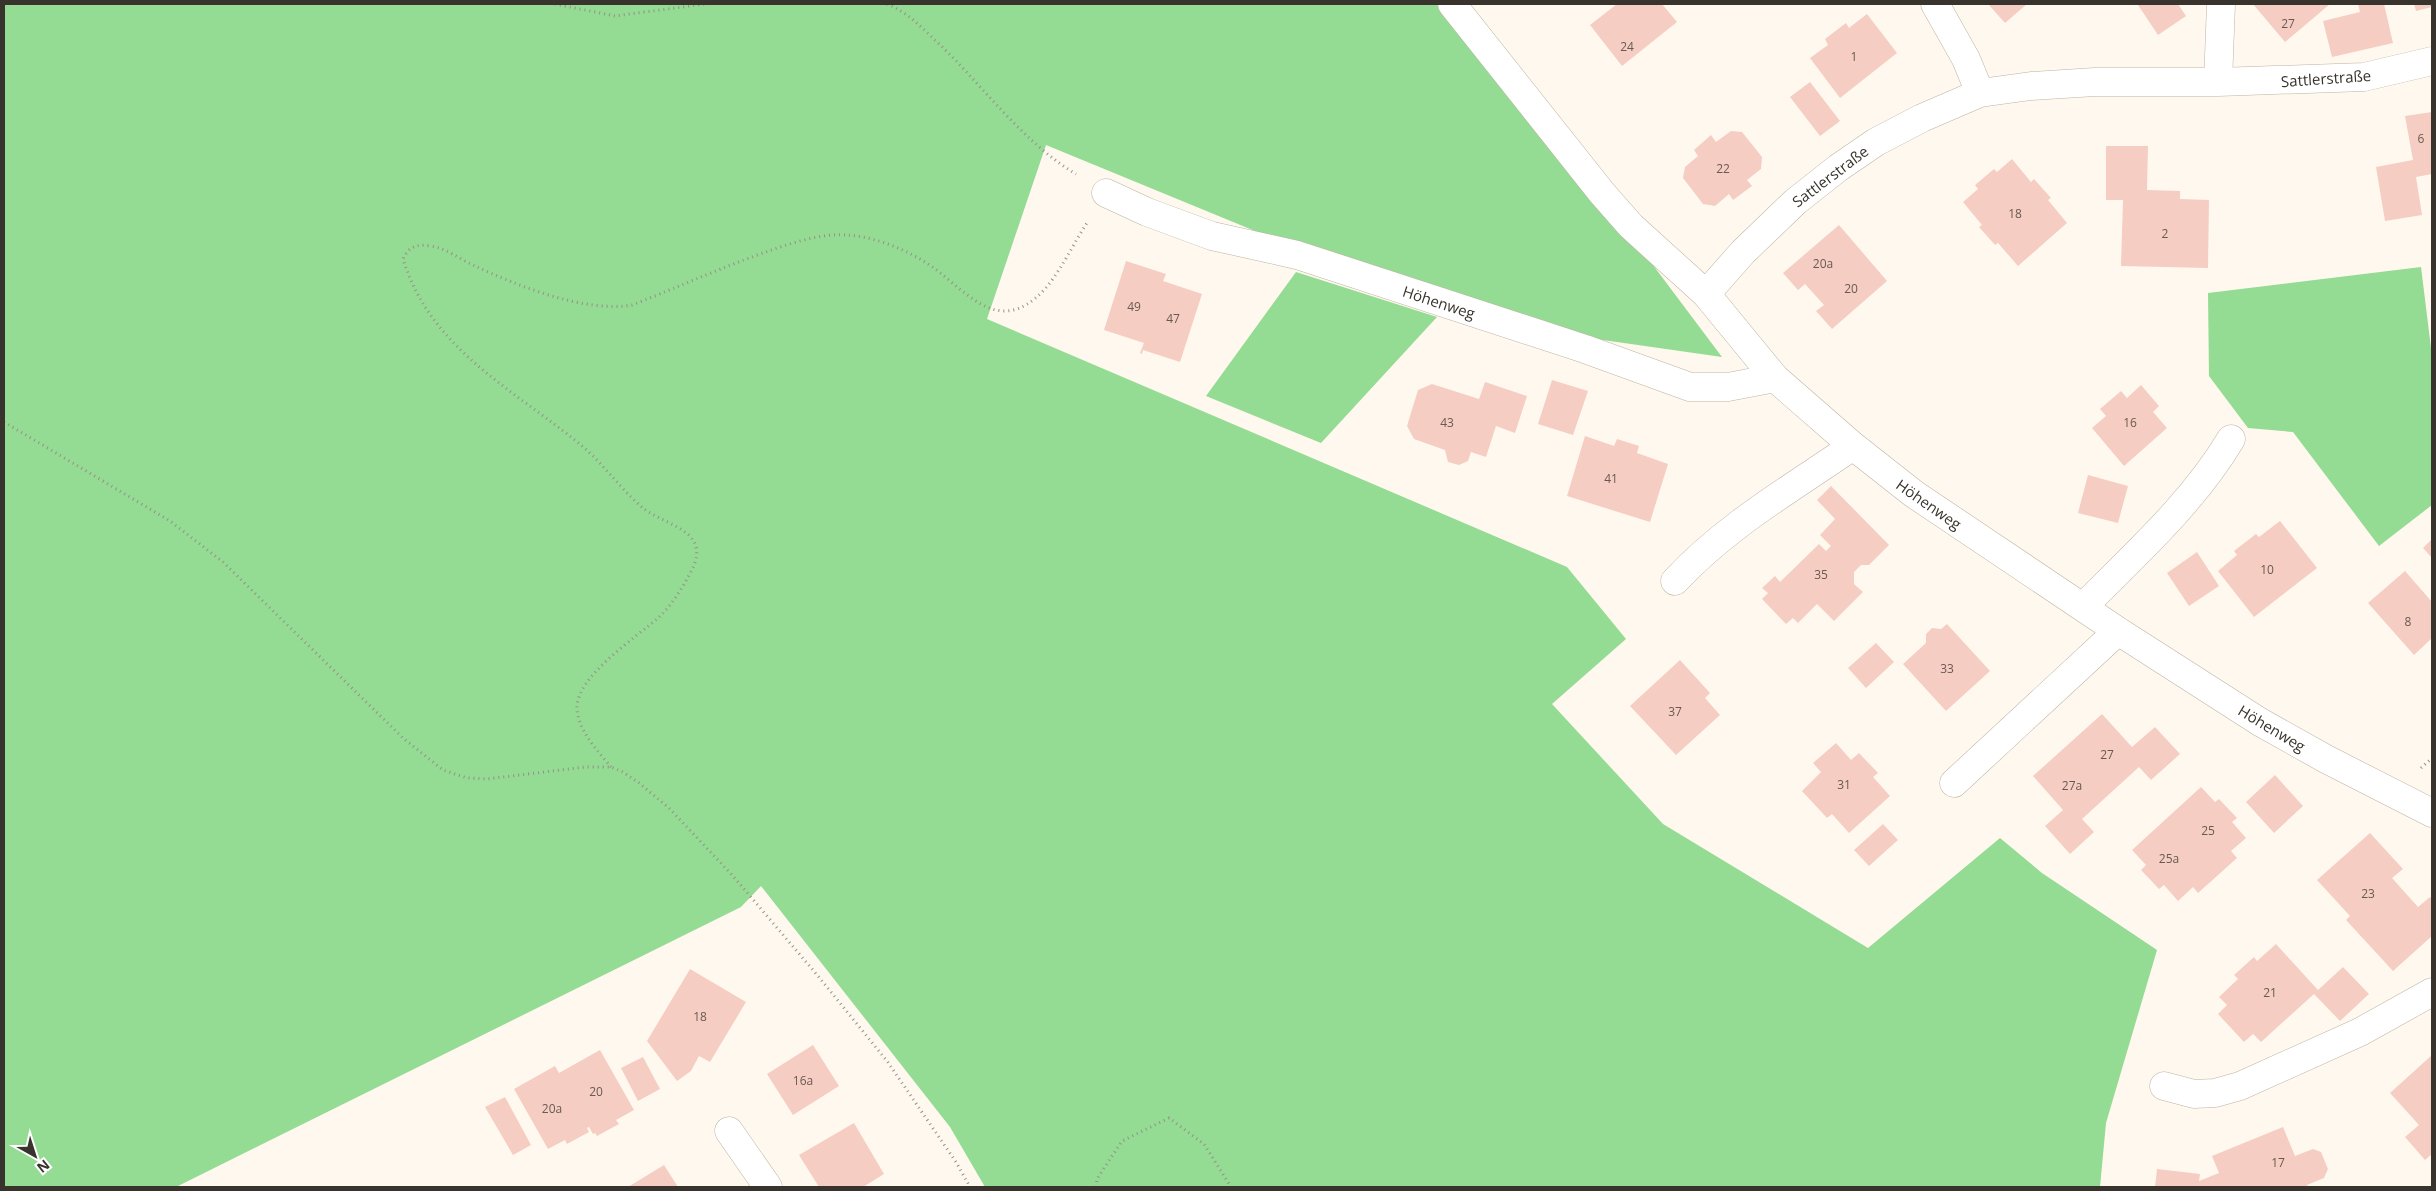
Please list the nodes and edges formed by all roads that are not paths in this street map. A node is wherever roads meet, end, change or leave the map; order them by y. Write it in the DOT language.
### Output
graph roads {
  1 [pos="1452,4"];
  2 [pos="1935,4"];
  3 [pos="2221,4"];
  4 [pos="2432,61"];
  5 [pos="2218,82"];
  6 [pos="1980,93"];
  7 [pos="1106,193"];
  8 [pos="1706,294"];
  9 [pos="1775,378"];
  10 [pos="2231,440"];
  11 [pos="1853,446"];
  12 [pos="1675,581"];
  13 [pos="2083,607"];
  14 [pos="2118,631"];
  15 [pos="1954,783"];
  16 [pos="2432,813"];
  17 [pos="2432,992"];
  18 [pos="2164,1086"];
  19 [pos="729,1131"];
  20 [pos="768,1187"];
  1 -- 8 [label="street, Höhenweg"];
  2 -- 6 [label="street"];
  3 -- 5 [label="street"];
  4 -- 5 [label="street, Sattlerstraße"];
  5 -- 6 [label="street, Sattlerstraße"];
  6 -- 8 [label="street, Sattlerstraße"];
  7 -- 9 [label="street, Höhenweg"];
  8 -- 9 [label="street, Höhenweg"];
  9 -- 11 [label="street, Höhenweg"];
  10 -- 13 [label="street"];
  11 -- 12 [label="street"];
  11 -- 13 [label="street, Höhenweg"];
  13 -- 14 [label="street, Höhenweg"];
  14 -- 15 [label="street"];
  14 -- 16 [label="street, Höhenweg"];
  17 -- 18 [label="street"];
  19 -- 20 [label="street"];
}
